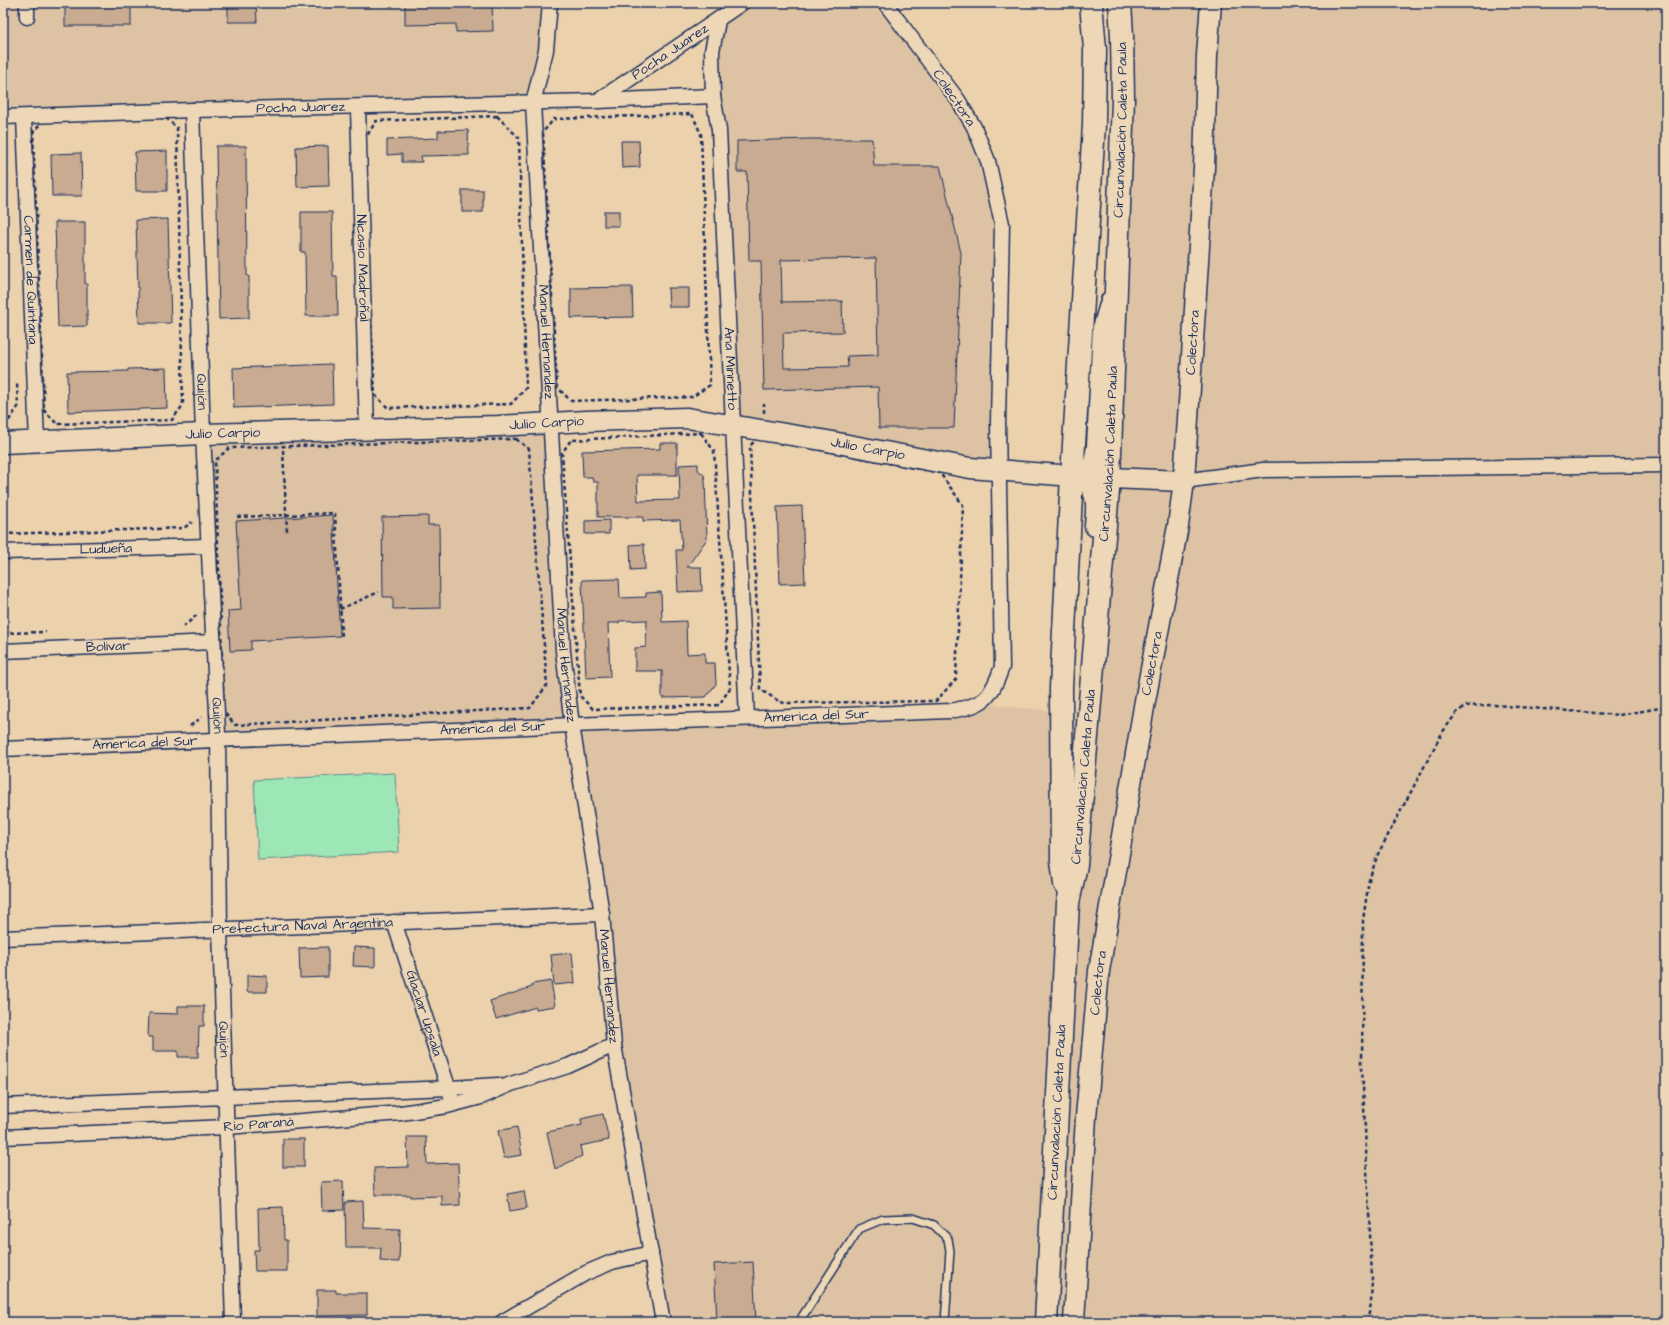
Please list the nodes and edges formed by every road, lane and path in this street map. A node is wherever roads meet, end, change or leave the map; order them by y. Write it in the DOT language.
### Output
graph roads {
  1 [pos="550,3"];
  2 [pos="742,3"];
  3 [pos="885,3"];
  4 [pos="1091,3"];
  5 [pos="1120,3"];
  6 [pos="1212,3"];
  7 [pos="718,21"];
  8 [pos="713,96"];
  9 [pos="598,101"];
  10 [pos="534,103"];
  11 [pos="358,107"];
  12 [pos="192,110"];
  13 [pos="3,117"];
  14 [pos="24,117"];
  15 [pos="572,401"];
  16 [pos="388,408"];
  17 [pos="550,423"];
  18 [pos="57,424"];
  19 [pos="732,425"];
  20 [pos="367,430"];
  21 [pos="203,434"];
  22 [pos="757,438"];
  23 [pos="37,442"];
  24 [pos="3,444"];
  25 [pos="283,446"];
  26 [pos="1666,465"];
  27 [pos="999,471"];
  28 [pos="1091,476"];
  29 [pos="1184,481"];
  30 [pos="286,515"];
  31 [pos="237,516"];
  32 [pos="194,520"];
  33 [pos="287,531"];
  34 [pos="3,534"];
  35 [pos="208,546"];
  36 [pos="3,552"];
  37 [pos="379,592"];
  38 [pos="197,608"];
  39 [pos="340,609"];
  40 [pos="182,627"];
  41 [pos="50,632"];
  42 [pos="3,633"];
  43 [pos="342,638"];
  44 [pos="213,642"];
  45 [pos="3,651"];
  46 [pos="981,703"];
  47 [pos="1666,707"];
  48 [pos="593,709"];
  49 [pos="205,714"];
  50 [pos="747,718"];
  51 [pos="572,725"];
  52 [pos="182,726"];
  53 [pos="218,741"];
  54 [pos="3,750"];
  55 [pos="1068,903"];
  56 [pos="602,914"];
  57 [pos="394,922"];
  58 [pos="220,929"];
  59 [pos="3,938"];
  60 [pos="614,1045"];
  61 [pos="511,1084"];
  62 [pos="450,1088"];
  63 [pos="226,1096"];
  64 [pos="452,1104"];
  65 [pos="3,1106"];
  66 [pos="227,1127"];
  67 [pos="3,1137"];
  68 [pos="651,1253"];
  69 [pos="233,1322"];
  70 [pos="502,1322"];
  71 [pos="663,1322"];
  72 [pos="801,1322"];
  73 [pos="945,1322"];
  74 [pos="1046,1322"];
  75 [pos="1074,1322"];
  76 [pos="1367,1322"];
  1 -- 10 [label="street, Manuel Hernandez"];
  2 -- 7 [label="street, Pocha Juarez"];
  3 -- 27 [label="street, Colectora"];
  4 -- 28 [label="highway, Circunvalación Caleta Paula"];
  5 -- 28 [label="highway, Circunvalación Caleta Paula"];
  6 -- 29 [label="street, Colectora"];
  7 -- 8 [label="street, Ana Minnetto"];
  7 -- 9 [label="street, Pocha Juarez"];
  8 -- 9 [label="street, Pocha Juarez"];
  8 -- 19 [label="street, Ana Minnetto"];
  9 -- 10 [label="street, Pocha Juarez"];
  10 -- 11 [label="street, Pocha Juarez"];
  10 -- 17 [label="street, Manuel Hernandez"];
  11 -- 12 [label="street, Pocha Juarez"];
  11 -- 20 [label="street, Nicasio Madroñal"];
  12 -- 14 [label="street, Pocha Juarez"];
  12 -- 21 [label="street, Quijón"];
  13 -- 14 [label="street, Pocha Juarez"];
  14 -- 23 [label="street, Carmen de Quintana"];
  15 -- 15 [label="path"];
  16 -- 16 [label="path"];
  17 -- 19 [label="street, Julio Carpio"];
  17 -- 20 [label="street, Julio Carpio"];
  17 -- 51 [label="street, Manuel Hernandez"];
  18 -- 18 [label="path"];
  19 -- 27 [label="street, Julio Carpio"];
  19 -- 50 [label="street, Ana Minnetto"];
  20 -- 21 [label="street, Julio Carpio"];
  21 -- 23 [label="street, Julio Carpio"];
  21 -- 35 [label="street, Quijón"];
  22 -- 22 [label="path"];
  23 -- 24 [label="street, Julio Carpio"];
  25 -- 25 [label="path"];
  25 -- 30 [label="path"];
  26 -- 29 [label="street"];
  27 -- 28 [label="street, Julio Carpio"];
  27 -- 46 [label="street, Colectora"];
  28 -- 29 [label="street, Julio Carpio"];
  28 -- 55 [label="highway, Circunvalación Caleta Paula"];
  28 -- 55 [label="highway, Circunvalación Caleta Paula"];
  29 -- 75 [label="street, Colectora"];
  30 -- 31 [label="path"];
  30 -- 33 [label="path"];
  30 -- 39 [label="path"];
  32 -- 34 [label="path"];
  35 -- 36 [label="street, Ludueña"];
  35 -- 44 [label="street, Quijón"];
  37 -- 39 [label="path"];
  38 -- 40 [label="path"];
  39 -- 43 [label="path"];
  41 -- 42 [label="path"];
  44 -- 45 [label="street, Bolivar"];
  44 -- 53 [label="street, Quijón"];
  46 -- 50 [label="street, America del Sur"];
  47 -- 76 [label="path"];
  48 -- 48 [label="path"];
  49 -- 52 [label="path"];
  50 -- 51 [label="street, America del Sur"];
  51 -- 53 [label="street, America del Sur"];
  51 -- 56 [label="street, Manuel Hernandez"];
  53 -- 54 [label="street, America del Sur"];
  53 -- 58 [label="street, Quijón"];
  55 -- 74 [label="highway, Circunvalación Caleta Paula"];
  56 -- 57 [label="street, Prefectura Naval Argentina"];
  56 -- 60 [label="street, Manuel Hernandez"];
  57 -- 58 [label="street, Prefectura Naval Argentina"];
  57 -- 62 [label="street, Glaciar Upsala"];
  58 -- 59 [label="street, Prefectura Naval Argentina"];
  58 -- 63 [label="street, Quijón"];
  60 -- 61 [label="street, Río Paraná"];
  60 -- 68 [label="street, Manuel Hernandez"];
  61 -- 62 [label="street, Río Paraná"];
  61 -- 64 [label="street, Río Paraná"];
  62 -- 63 [label="street, Río Paraná"];
  62 -- 64 [label="street, Glaciar Upsala"];
  63 -- 65 [label="street, Río Paraná"];
  63 -- 66 [label="street, Quijón"];
  64 -- 66 [label="street, Río Paraná"];
  66 -- 67 [label="street, Río Paraná"];
  66 -- 69 [label="street, Quijón"];
  68 -- 70 [label="street"];
  68 -- 71 [label="street, Manuel Hernandez"];
  72 -- 73 [label="lane"];
}
